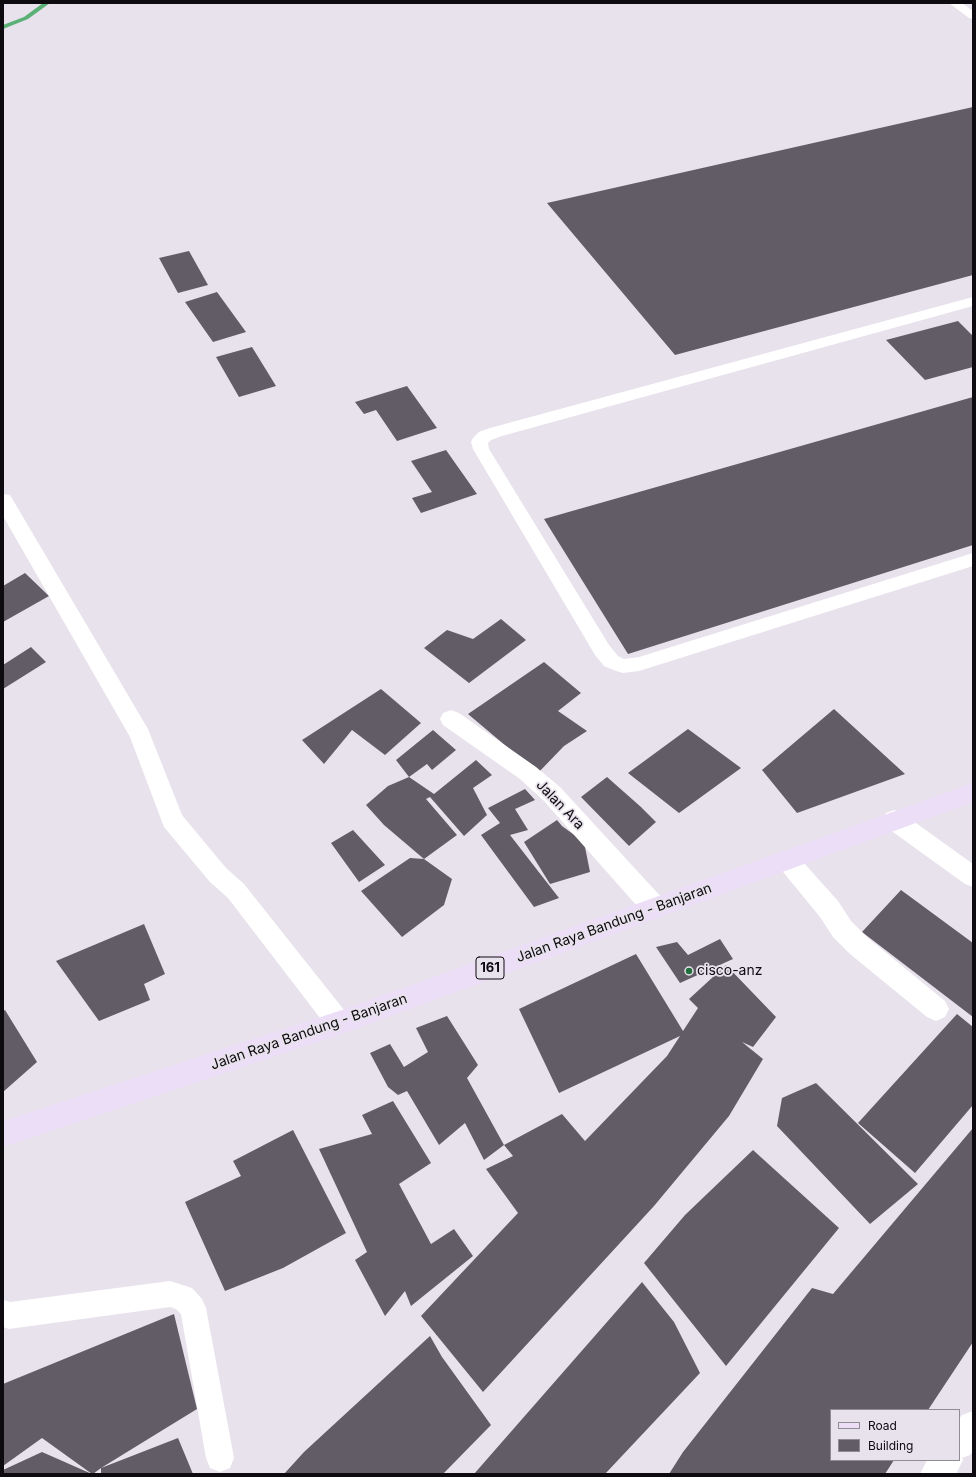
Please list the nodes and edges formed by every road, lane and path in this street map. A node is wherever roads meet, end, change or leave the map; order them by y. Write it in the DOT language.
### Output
graph roads {
  1 [pos="955,3"];
  2 [pos="973,16"];
  3 [pos="973,301"];
  4 [pos="3,500"];
  5 [pos="973,559"];
  6 [pos="451,719"];
  7 [pos="973,792"];
  8 [pos="894,820"];
  9 [pos="787,860"];
  10 [pos="973,877"];
  11 [pos="654,907"];
  12 [pos="936,1009"];
  13 [pos="339,1023"];
  14 [pos="3,1134"];
  15 [pos="3,1314"];
  16 [pos="973,1426"];
  17 [pos="960,1443"];
  18 [pos="220,1458"];
  19 [pos="946,1461"];
  20 [pos="936,1474"];
  1 -- 2 [label="lane"];
  3 -- 5 [label="lane"];
  4 -- 13 [label="street"];
  6 -- 11 [label="street, Jalan Ara"];
  7 -- 8 [label="main road, Jalan Raya Bandung - Banjaran / 161"];
  8 -- 9 [label="main road, Jalan Raya Bandung - Banjaran / 161"];
  8 -- 10 [label="street"];
  9 -- 11 [label="main road, Jalan Raya Bandung - Banjaran / 161"];
  9 -- 12 [label="street"];
  11 -- 13 [label="main road, Jalan Raya Bandung - Banjaran / 161"];
  13 -- 14 [label="main road, Jalan Raya Bandung - Banjaran / 161"];
  15 -- 18 [label="lane"];
  16 -- 17 [label="street"];
  19 -- 20 [label="street"];
}
